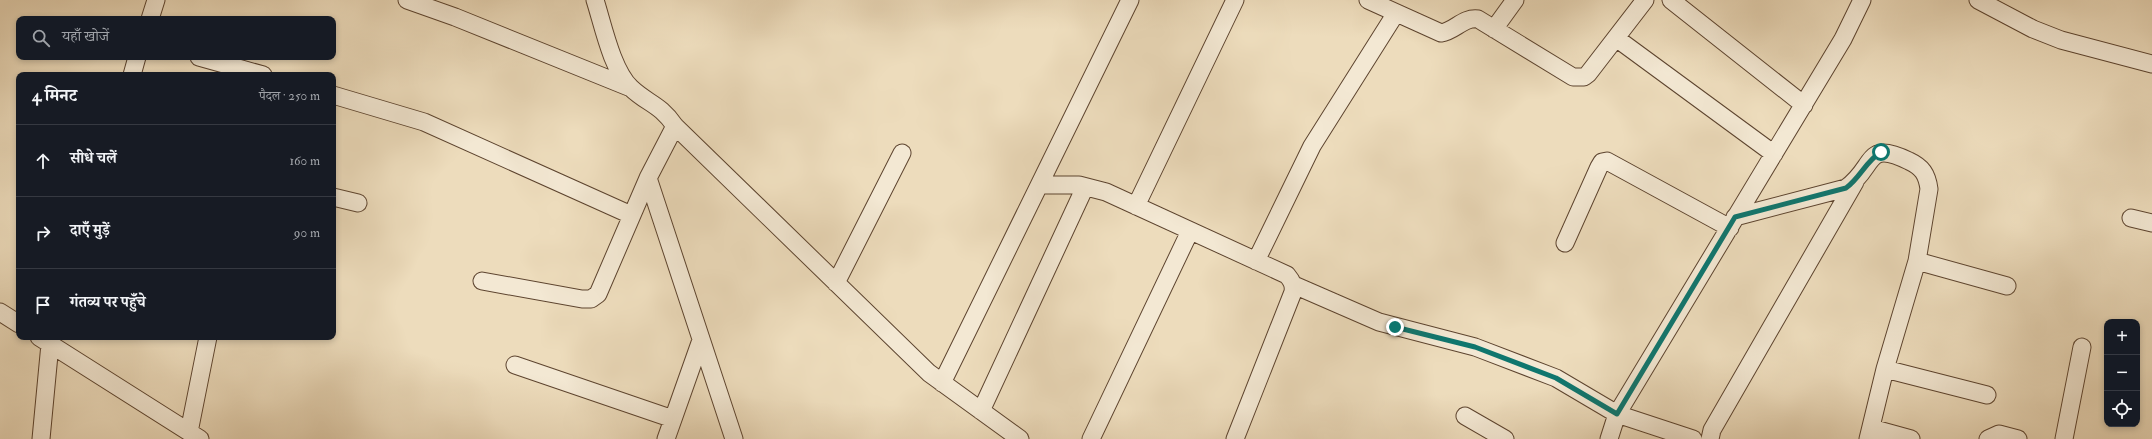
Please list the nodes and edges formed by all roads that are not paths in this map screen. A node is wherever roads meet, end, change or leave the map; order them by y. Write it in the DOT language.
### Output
graph roads {
  1 [pos="156,0"];
  2 [pos="407,0"];
  3 [pos="595,0"];
  4 [pos="1130,0"];
  5 [pos="1235,0"];
  6 [pos="1368,0"];
  7 [pos="1515,0"];
  8 [pos="1645,0"];
  9 [pos="1862,0"];
  10 [pos="1978,0"];
  11 [pos="1678,2"];
  12 [pos="1396,13"];
  13 [pos="151,16"];
  14 [pos="1494,29"];
  15 [pos="1616,38"];
  16 [pos="136,60"];
  17 [pos="210,60"];
  18 [pos="2152,64"];
  19 [pos="133,72"];
  20 [pos="252,72"];
  21 [pos="631,88"];
  22 [pos="336,96"];
  23 [pos="1804,105"];
  24 [pos="674,126"];
  25 [pos="902,153"];
  26 [pos="1774,154"];
  27 [pos="648,178"];
  28 [pos="1855,182"];
  29 [pos="1040,185"];
  30 [pos="1085,187"];
  31 [pos="336,198"];
  32 [pos="358,203"];
  33 [pos="1136,206"];
  34 [pos="631,215"];
  35 [pos="2131,218"];
  36 [pos="1732,223"];
  37 [pos="2152,223"];
  38 [pos="1190,231"];
  39 [pos="1565,244"];
  40 [pos="1256,261"];
  41 [pos="1917,261"];
  42 [pos="482,281"];
  43 [pos="836,283"];
  44 [pos="1294,285"];
  45 [pos="2007,286"];
  46 [pos="0,312"];
  47 [pos="16,322"];
  48 [pos="46,340"];
  49 [pos="208,340"];
  50 [pos="701,340"];
  51 [pos="2082,347"];
  52 [pos="515,365"];
  53 [pos="1885,369"];
  54 [pos="942,382"];
  55 [pos="1987,395"];
  56 [pos="981,411"];
  57 [pos="1617,414"];
  58 [pos="1465,416"];
  59 [pos="673,419"];
  60 [pos="1870,434"];
  61 [pos="194,435"];
  62 [pos="41,439"];
  63 [pos="666,439"];
  64 [pos="734,439"];
  65 [pos="1020,439"];
  66 [pos="1091,439"];
  67 [pos="1235,439"];
  68 [pos="1505,439"];
  69 [pos="1609,439"];
  70 [pos="1693,439"];
  71 [pos="1710,439"];
  72 [pos="1911,439"];
  73 [pos="1988,439"];
  74 [pos="2018,439"];
  75 [pos="2064,439"];
  1 -- 13 [label="street"];
  2 -- 21 [label="street"];
  3 -- 21 [label="street"];
  4 -- 29 [label="street"];
  5 -- 33 [label="street"];
  6 -- 12 [label="street"];
  7 -- 14 [label="street"];
  8 -- 15 [label="street"];
  9 -- 23 [label="street"];
  10 -- 18 [label="street"];
  11 -- 23 [label="street"];
  12 -- 14 [label="street"];
  12 -- 40 [label="street"];
  14 -- 15 [label="street"];
  15 -- 26 [label="street"];
  16 -- 19 [label="street"];
  17 -- 20 [label="street"];
  21 -- 24 [label="street"];
  22 -- 34 [label="street"];
  23 -- 26 [label="street"];
  24 -- 27 [label="street"];
  24 -- 43 [label="street"];
  25 -- 43 [label="street"];
  26 -- 36 [label="street"];
  27 -- 34 [label="street"];
  27 -- 50 [label="street"];
  28 -- 36 [label="street"];
  28 -- 41 [label="street"];
  28 -- 71 [label="street"];
  29 -- 30 [label="street"];
  29 -- 54 [label="street"];
  30 -- 33 [label="street"];
  30 -- 56 [label="street"];
  31 -- 32 [label="street"];
  33 -- 38 [label="street"];
  34 -- 42 [label="street"];
  35 -- 37 [label="street"];
  36 -- 39 [label="street"];
  36 -- 57 [label="street"];
  38 -- 40 [label="street"];
  38 -- 66 [label="street"];
  40 -- 44 [label="street"];
  41 -- 45 [label="street"];
  41 -- 53 [label="street"];
  43 -- 54 [label="street"];
  44 -- 57 [label="street"];
  44 -- 67 [label="street"];
  46 -- 47 [label="street"];
  48 -- 61 [label="street"];
  48 -- 62 [label="street"];
  49 -- 61 [label="street"];
  50 -- 59 [label="street"];
  50 -- 64 [label="street"];
  51 -- 75 [label="street"];
  52 -- 59 [label="street"];
  53 -- 55 [label="street"];
  53 -- 60 [label="street"];
  54 -- 56 [label="street"];
  56 -- 65 [label="street"];
  57 -- 69 [label="street"];
  57 -- 70 [label="street"];
  58 -- 68 [label="street"];
  59 -- 63 [label="street"];
  60 -- 72 [label="street"];
  73 -- 74 [label="street"];
}
